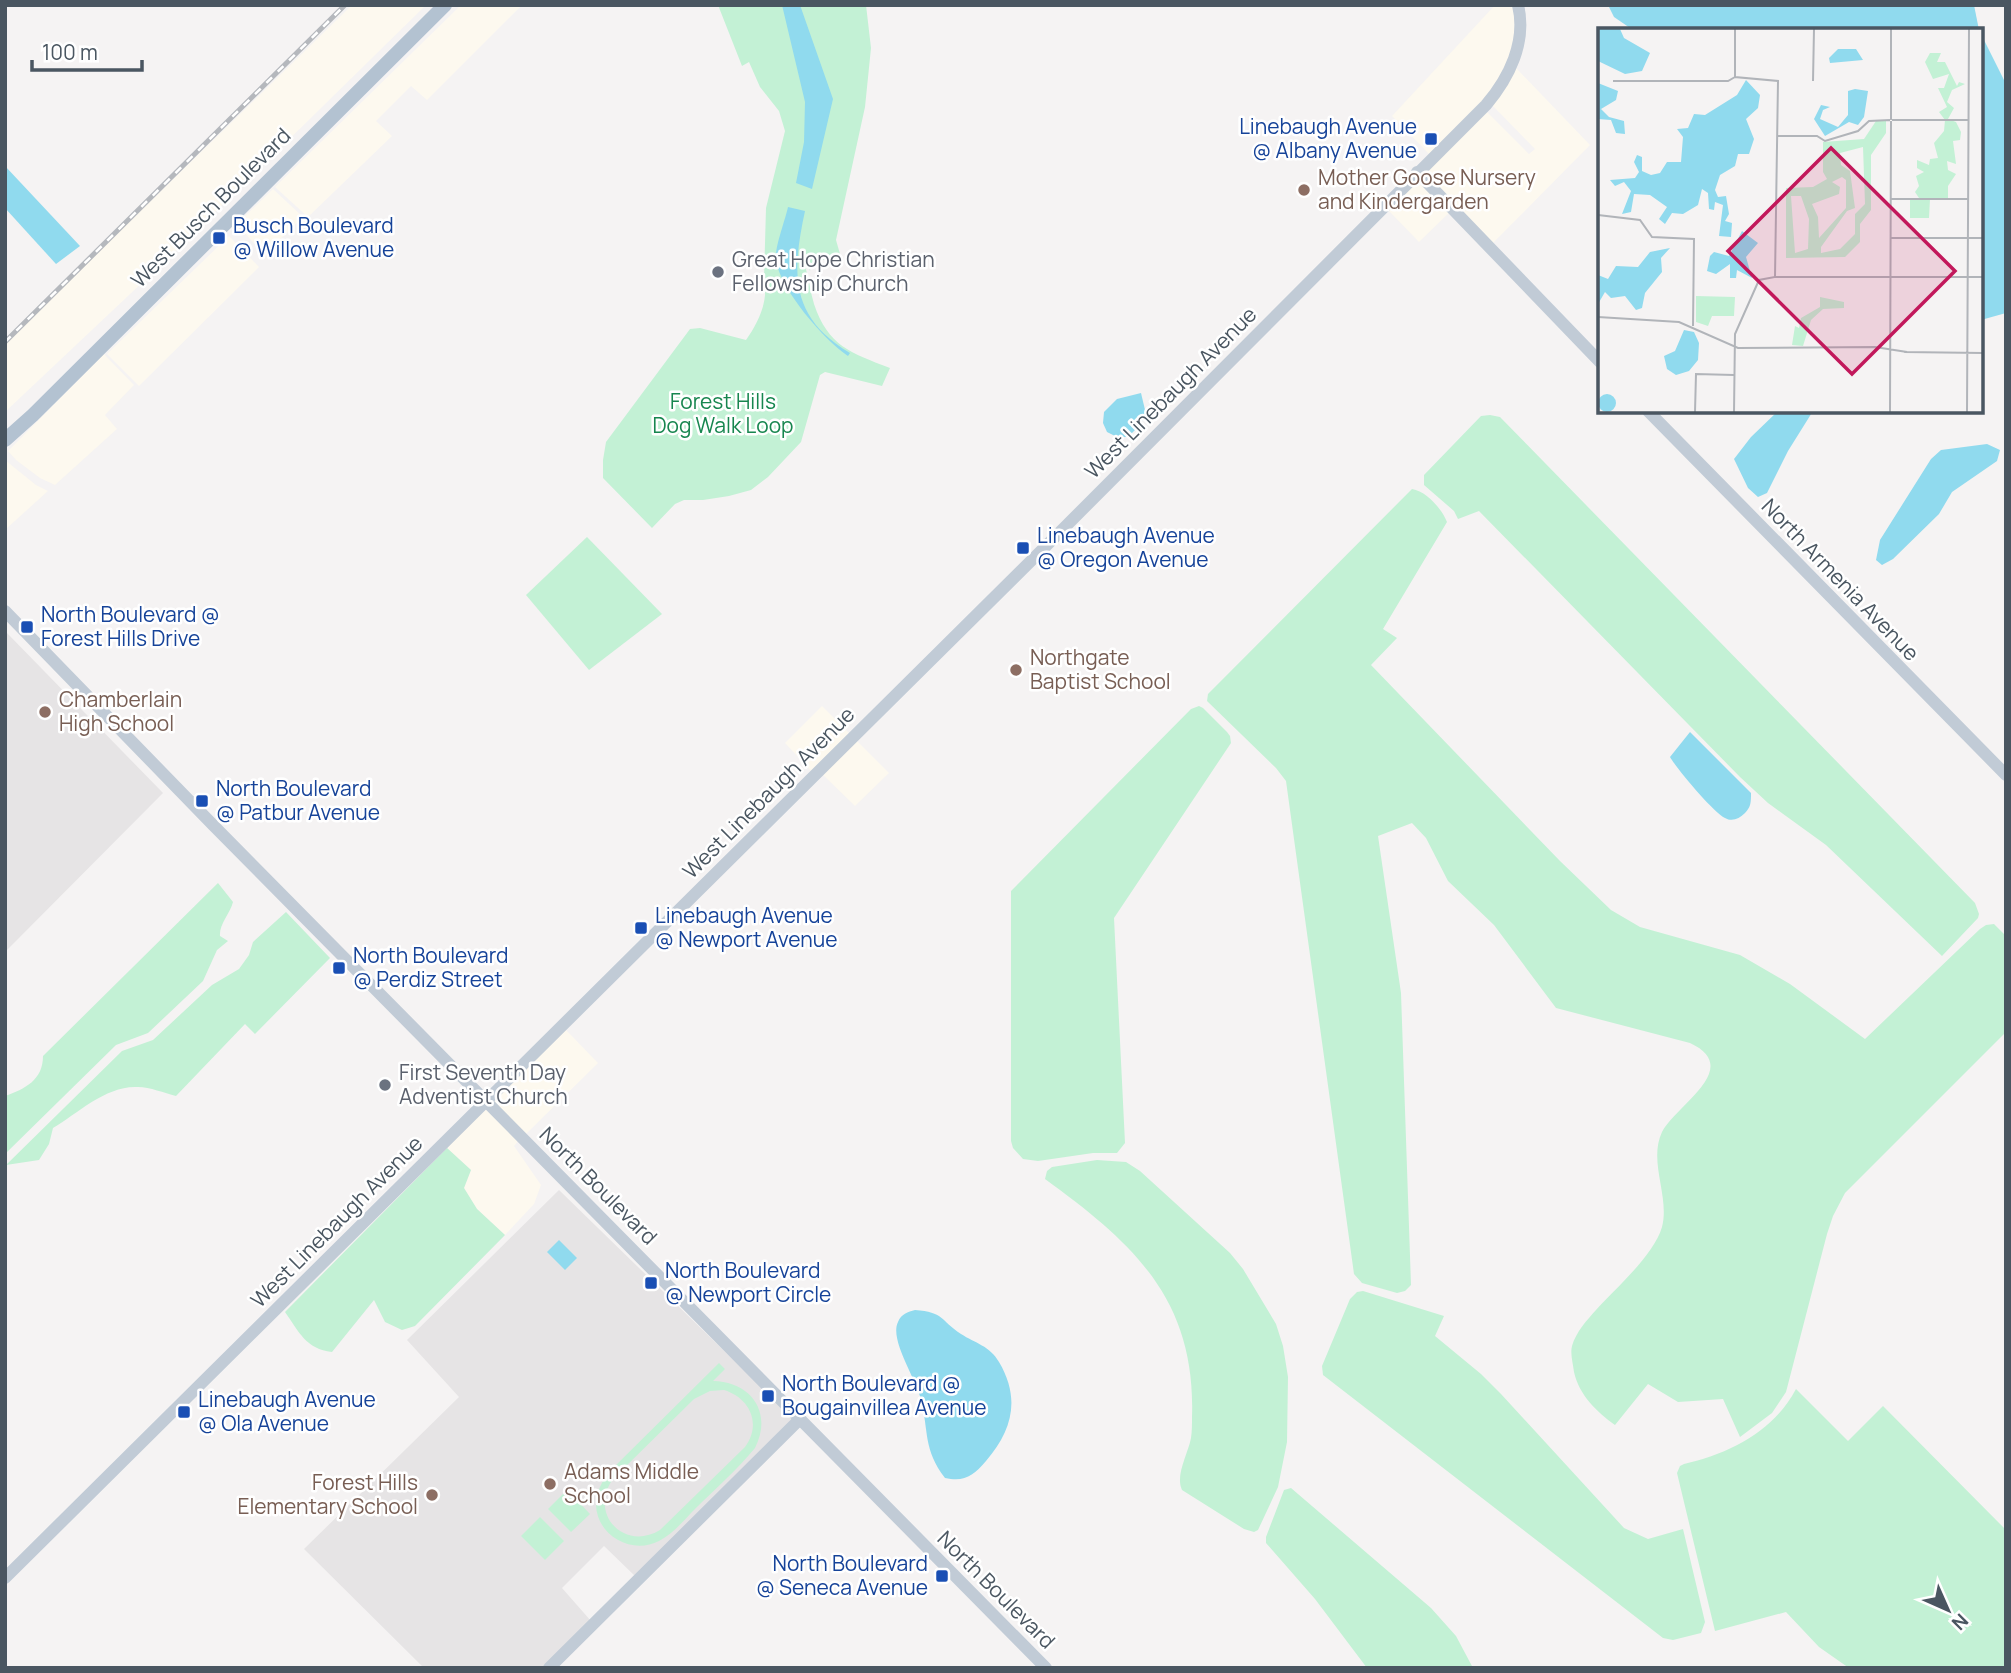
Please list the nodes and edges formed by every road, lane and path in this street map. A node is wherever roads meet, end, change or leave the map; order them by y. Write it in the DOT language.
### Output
graph roads {
  1 [pos="445,5"];
  2 [pos="1519,8"];
  3 [pos="1417,172"];
  4 [pos="1598,360"];
  5 [pos="1650,413"];
  6 [pos="5,440"];
  7 [pos="5,611"];
  8 [pos="2006,775"];
  9 [pos="486,1101"];
  10 [pos="800,1419"];
  11 [pos="5,1578"];
  12 [pos="549,1668"];
  13 [pos="1046,1668"];
  1 -- 6 [label="main road, West Busch Boulevard"];
  2 -- 3 [label="street, West Linebaugh Avenue"];
  3 -- 4 [label="street"];
  3 -- 9 [label="street, West Linebaugh Avenue"];
  5 -- 8 [label="street, North Armenia Avenue"];
  7 -- 9 [label="street, North Boulevard"];
  9 -- 10 [label="street, North Boulevard"];
  9 -- 11 [label="street, West Linebaugh Avenue"];
  10 -- 12 [label="street"];
  10 -- 13 [label="street, North Boulevard"];
}
